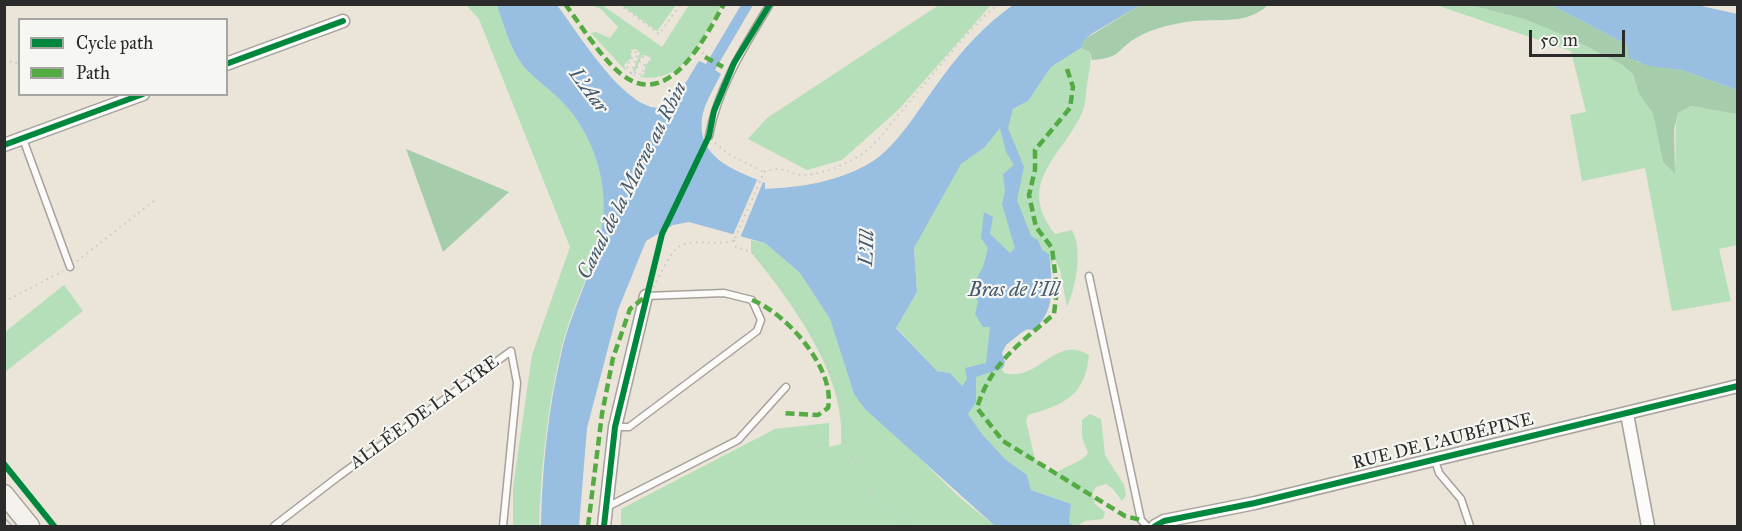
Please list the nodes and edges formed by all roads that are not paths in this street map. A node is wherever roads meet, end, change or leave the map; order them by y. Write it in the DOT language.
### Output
graph roads {
  1 [pos="770,4"];
  2 [pos="343,21"];
  3 [pos="228,63"];
  4 [pos="138,96"];
  5 [pos="710,136"];
  6 [pos="23,139"];
  7 [pos="4,145"];
  8 [pos="70,267"];
  9 [pos="1089,276"];
  10 [pos="646,296"];
  11 [pos="1737,386"];
  12 [pos="786,387"];
  13 [pos="1627,414"];
  14 [pos="615,427"];
  15 [pos="1435,460"];
  16 [pos="4,494"];
  17 [pos="605,508"];
  18 [pos="30,526"];
  19 [pos="274,526"];
  20 [pos="503,526"];
  21 [pos="604,526"];
  22 [pos="1147,526"];
  23 [pos="1155,526"];
  24 [pos="1470,526"];
  25 [pos="1648,526"];
  1 -- 5 [label="lane"];
  2 -- 3 [label="street"];
  4 -- 6 [label="street"];
  6 -- 7 [label="street"];
  6 -- 8 [label="lane"];
  9 -- 22 [label="lane"];
  10 -- 14 [label="street"];
  10 -- 14 [label="lane"];
  11 -- 13 [label="street, RUE DE L'AUBÉPINE"];
  12 -- 17 [label="lane"];
  13 -- 15 [label="street, RUE DE L'AUBÉPINE"];
  13 -- 25 [label="street"];
  14 -- 17 [label="street"];
  15 -- 23 [label="street, RUE DE L'AUBÉPINE"];
  15 -- 24 [label="lane"];
  16 -- 18 [label="main road"];
  17 -- 21 [label="street"];
  19 -- 20 [label="lane, ALLÉE DE LA LYRE"];
}
